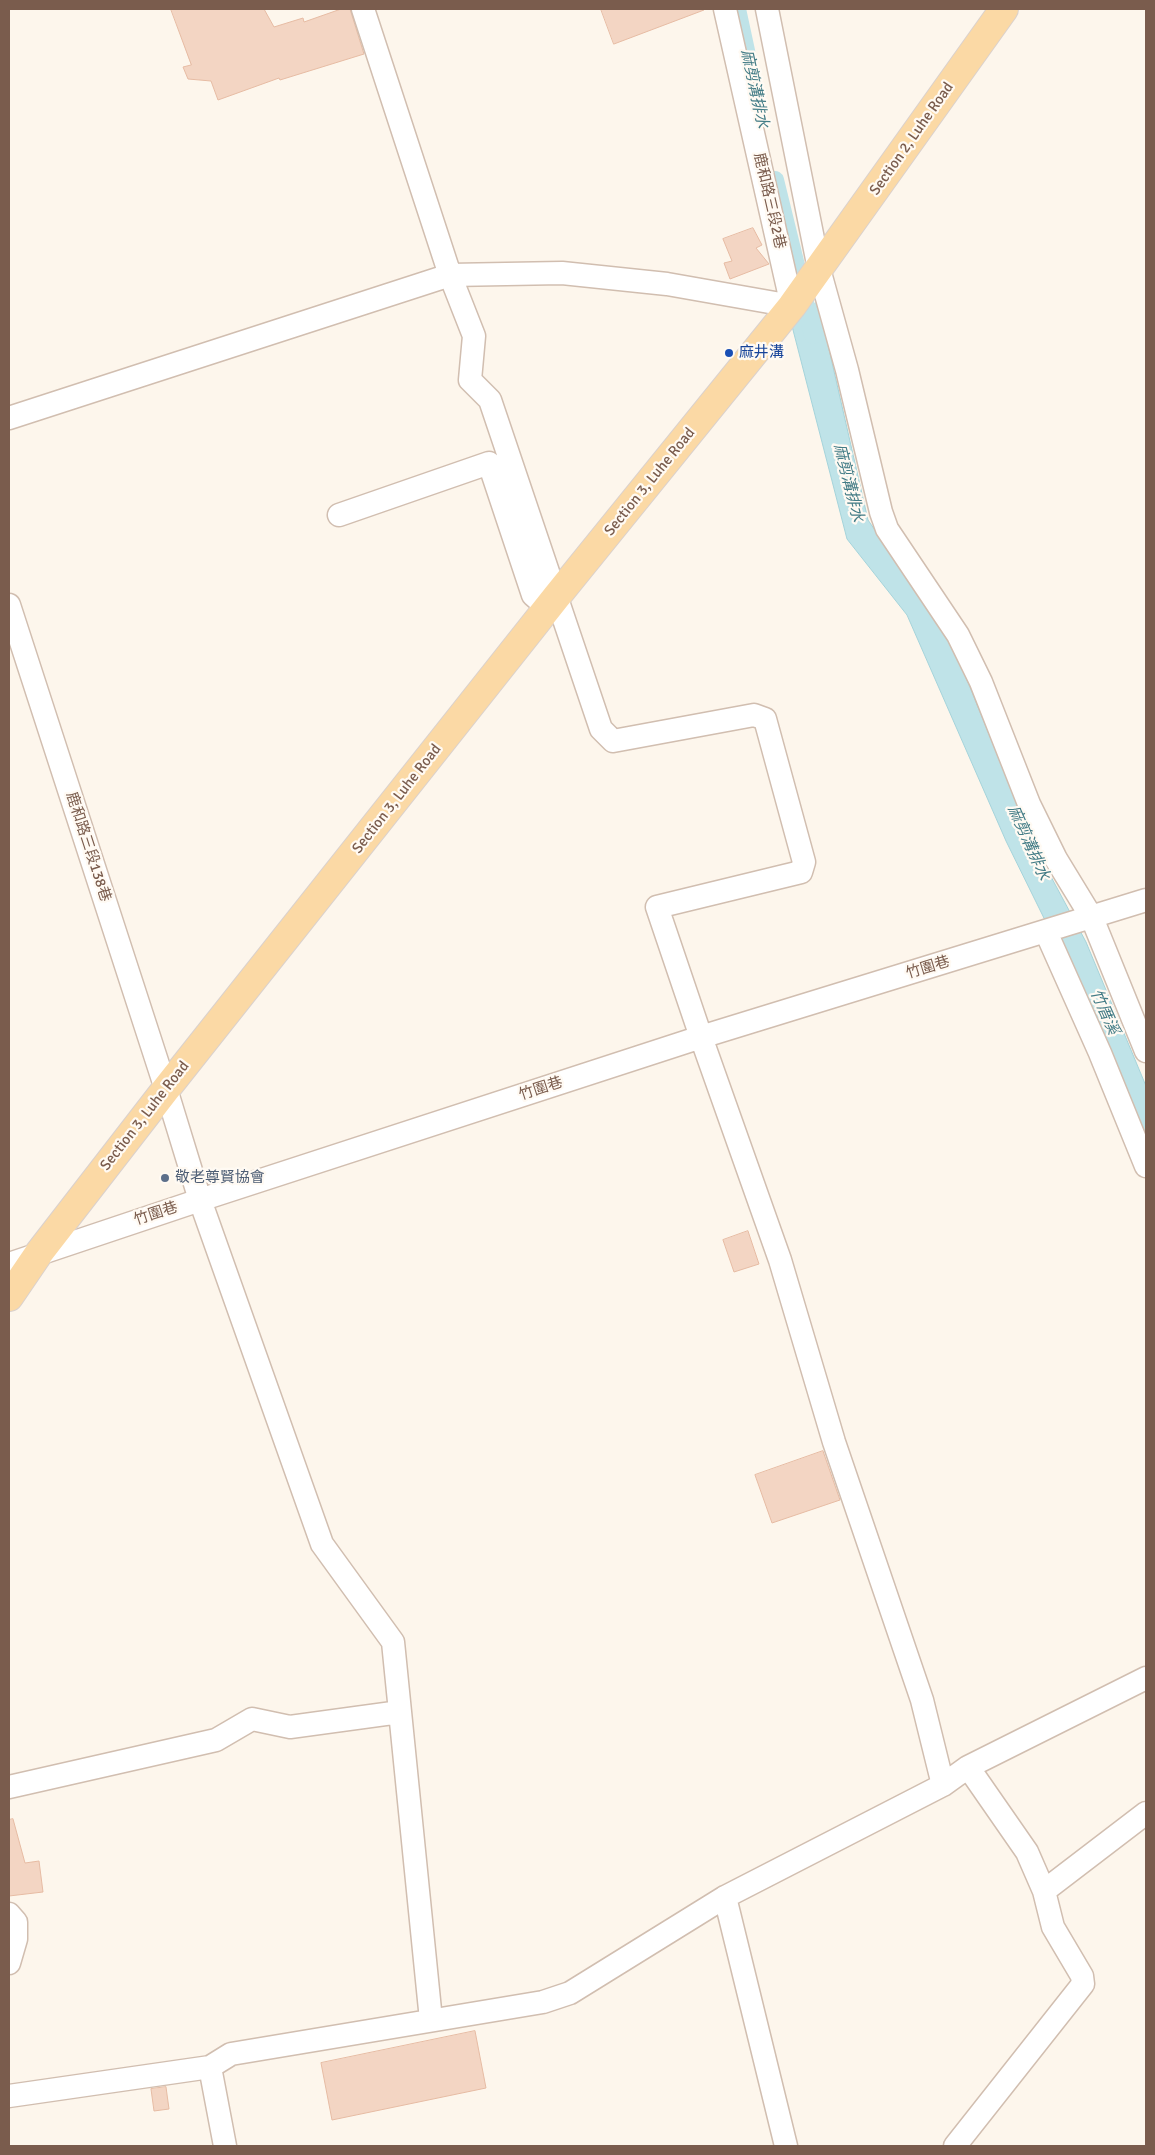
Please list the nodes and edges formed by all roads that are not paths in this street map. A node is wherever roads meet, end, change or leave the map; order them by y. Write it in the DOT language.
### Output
graph roads {
  1 [pos="363,9"];
  2 [pos="725,9"];
  3 [pos="767,9"];
  4 [pos="1004,9"];
  5 [pos="819,269"];
  6 [pos="450,275"];
  7 [pos="792,306"];
  8 [pos="9,418"];
  9 [pos="340,515"];
  10 [pos="553,602"];
  11 [pos="9,605"];
  12 [pos="1146,900"];
  13 [pos="1092,918"];
  14 [pos="1046,932"];
  15 [pos="701,1037"];
  16 [pos="1146,1051"];
  17 [pos="166,1089"];
  18 [pos="1146,1166"];
  19 [pos="200,1200"];
  20 [pos="39,1253"];
  21 [pos="9,1264"];
  22 [pos="9,1297"];
  23 [pos="1146,1678"];
  24 [pos="400,1712"];
  25 [pos="968,1768"];
  26 [pos="942,1785"];
  27 [pos="9,1787"];
  28 [pos="1146,1813"];
  29 [pos="1044,1891"];
  30 [pos="725,1897"];
  31 [pos="9,1914"];
  32 [pos="9,1963"];
  33 [pos="432,2020"];
  34 [pos="210,2067"];
  35 [pos="9,2096"];
  36 [pos="225,2146"];
  37 [pos="786,2146"];
  38 [pos="955,2146"];
  1 -- 6 [label="street"];
  2 -- 7 [label="street, 鹿和路三段2巷"];
  3 -- 5 [label="street"];
  4 -- 5 [label="main road, Section 2, Luhe Road"];
  5 -- 7 [label="main road, Section 2, Luhe Road"];
  5 -- 13 [label="street"];
  6 -- 7 [label="street"];
  6 -- 8 [label="street"];
  6 -- 10 [label="street"];
  7 -- 10 [label="main road, Section 3, Luhe Road"];
  9 -- 10 [label="street"];
  10 -- 15 [label="street"];
  10 -- 17 [label="main road, Section 3, Luhe Road"];
  11 -- 17 [label="street, 鹿和路三段138巷"];
  12 -- 13 [label="street, 竹圍巷"];
  13 -- 14 [label="street, 竹圍巷"];
  13 -- 16 [label="street"];
  14 -- 15 [label="street, 竹圍巷"];
  14 -- 18 [label="street"];
  15 -- 19 [label="street, 竹圍巷"];
  15 -- 26 [label="street"];
  17 -- 19 [label="street, 鹿和路三段138巷"];
  17 -- 20 [label="main road, Section 3, Luhe Road"];
  19 -- 20 [label="street, 竹圍巷"];
  19 -- 24 [label="street, 鹿和路三段138巷"];
  20 -- 21 [label="street, 竹圍巷"];
  20 -- 22 [label="main road, Section 3, Luhe Road"];
  23 -- 25 [label="street"];
  24 -- 27 [label="street"];
  24 -- 33 [label="street, 鹿和路三段138巷"];
  25 -- 26 [label="street"];
  25 -- 29 [label="street"];
  26 -- 30 [label="street"];
  28 -- 29 [label="street"];
  29 -- 38 [label="street"];
  30 -- 33 [label="street"];
  30 -- 37 [label="street"];
  31 -- 32 [label="street"];
  33 -- 34 [label="street"];
  34 -- 35 [label="street"];
  34 -- 36 [label="street"];
}
